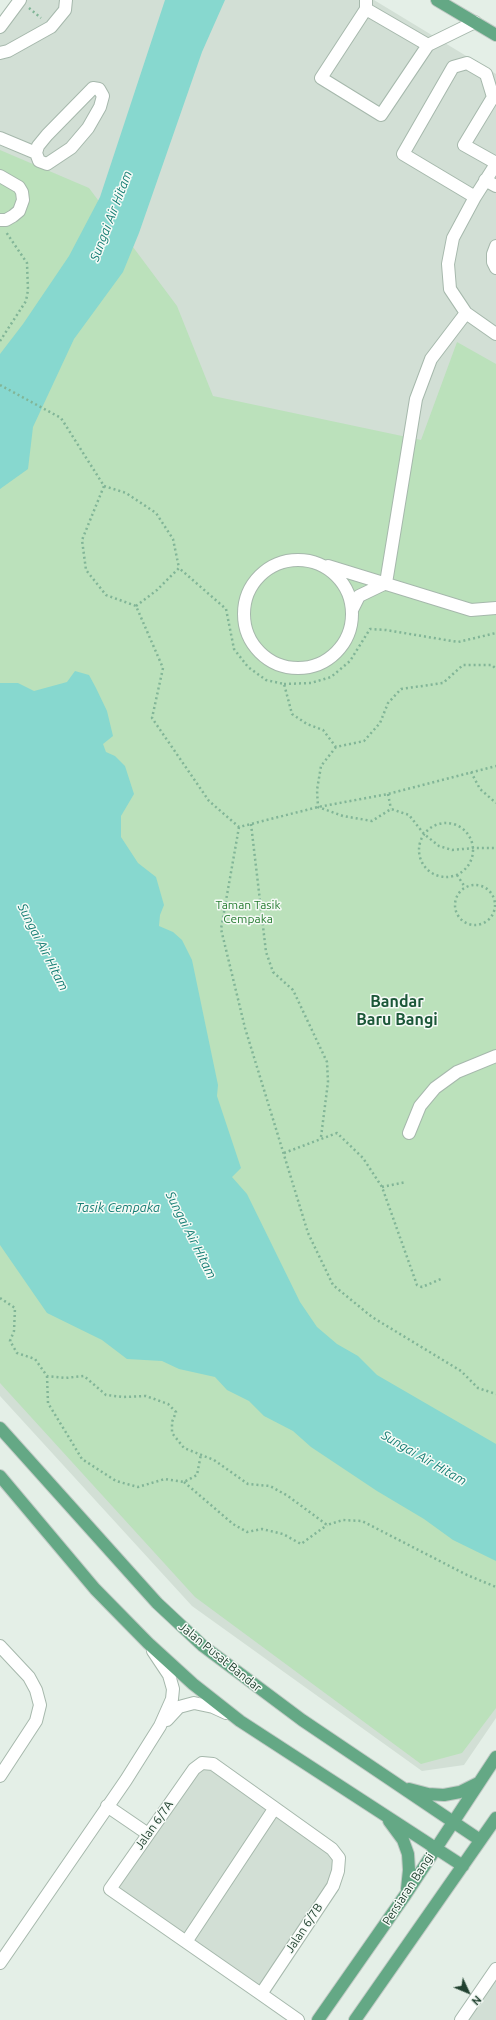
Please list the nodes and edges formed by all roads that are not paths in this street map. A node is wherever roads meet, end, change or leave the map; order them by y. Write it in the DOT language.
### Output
graph roads {
  1 [pos="66,0"];
  2 [pos="437,0"];
  3 [pos="22,2"];
  4 [pos="366,5"];
  5 [pos="475,22"];
  6 [pos="0,27"];
  7 [pos="496,35"];
  8 [pos="428,45"];
  9 [pos="3,50"];
  10 [pos="0,138"];
  11 [pos="36,153"];
  12 [pos="496,164"];
  13 [pos="0,176"];
  14 [pos="491,183"];
  15 [pos="475,197"];
  16 [pos="2,224"];
  17 [pos="496,246"];
  18 [pos="496,268"];
  19 [pos="466,312"];
  20 [pos="496,334"];
  21 [pos="319,563"];
  22 [pos="386,583"];
  23 [pos="496,608"];
  24 [pos="352,610"];
  25 [pos="496,1056"];
  26 [pos="409,1133"];
  27 [pos="0,1428"];
  28 [pos="0,1476"];
  29 [pos="148,1643"];
  30 [pos="0,1646"];
  31 [pos="240,1720"];
  32 [pos="160,1726"];
  33 [pos="496,1757"];
  34 [pos="0,1776"];
  35 [pos="392,1782"];
  36 [pos="479,1782"];
  37 [pos="107,1806"];
  38 [pos="375,1808"];
  39 [pos="274,1809"];
  40 [pos="496,1818"];
  41 [pos="453,1822"];
  42 [pos="148,1834"];
  43 [pos="480,1840"];
  44 [pos="436,1847"];
  45 [pos="463,1866"];
  46 [pos="406,1894"];
  47 [pos="186,1942"];
  48 [pos="0,1963"];
  49 [pos="496,1969"];
  50 [pos="261,1994"];
  51 [pos="464,2019"];
  52 [pos="298,2020"];
  53 [pos="318,2020"];
  54 [pos="355,2020"];
  1 -- 9 [label="street"];
  2 -- 5 [label="main road"];
  3 -- 6 [label="street"];
  4 -- 8 [label="street"];
  4 -- 8 [label="street"];
  5 -- 7 [label="main road"];
  5 -- 8 [label="street"];
  10 -- 11 [label="street"];
  11 -- 11 [label="street"];
  12 -- 14 [label="street"];
  12 -- 15 [label="street"];
  13 -- 16 [label="street"];
  14 -- 15 [label="street"];
  15 -- 19 [label="street"];
  17 -- 18 [label="street"];
  19 -- 20 [label="street"];
  19 -- 22 [label="street"];
  21 -- 22 [label="street"];
  21 -- 24 [label="street"];
  21 -- 24 [label="street"];
  22 -- 23 [label="street"];
  22 -- 24 [label="street"];
  25 -- 26 [label="street"];
  27 -- 35 [label="main road, Jalan Pusat Bandar"];
  28 -- 29 [label="main road"];
  29 -- 31 [label="main road"];
  29 -- 32 [label="street"];
  30 -- 34 [label="street"];
  31 -- 32 [label="street"];
  31 -- 38 [label="main road"];
  32 -- 37 [label="street"];
  33 -- 36 [label="main road, Persiaran Bangi"];
  35 -- 36 [label="main road"];
  35 -- 41 [label="main road, Jalan Pusat Bandar"];
  36 -- 41 [label="main road, Persiaran Bangi"];
  37 -- 42 [label="street"];
  37 -- 48 [label="street"];
  38 -- 44 [label="main road"];
  38 -- 46 [label="main road"];
  39 -- 42 [label="street, Jalan 6/7A"];
  39 -- 47 [label="street"];
  39 -- 50 [label="street, Jalan 6/7B"];
  40 -- 43 [label="main road"];
  41 -- 43 [label="main road, Jalan Pusat Bandar"];
  41 -- 44 [label="main road, Persiaran Bangi"];
  42 -- 47 [label="street, Jalan 6/7A"];
  43 -- 45 [label="main road"];
  44 -- 45 [label="main road"];
  44 -- 46 [label="main road, Persiaran Bangi"];
  45 -- 54 [label="main road"];
  46 -- 53 [label="main road, Persiaran Bangi"];
  47 -- 50 [label="street"];
  49 -- 51 [label="street"];
  50 -- 52 [label="street"];
}
